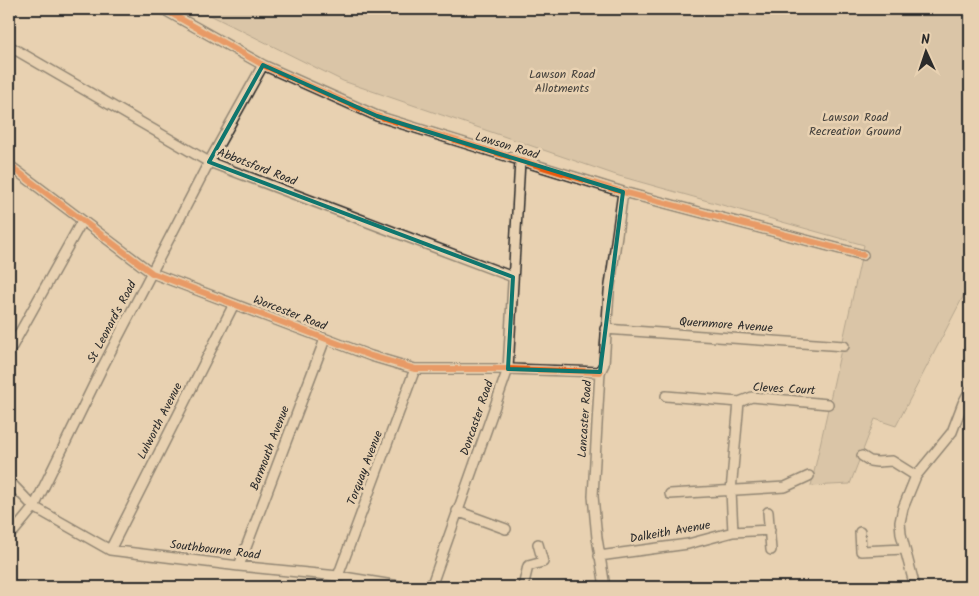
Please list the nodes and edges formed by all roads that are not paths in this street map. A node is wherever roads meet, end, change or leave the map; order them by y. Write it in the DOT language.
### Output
graph roads {
  1 [pos="13,9"];
  2 [pos="163,9"];
  3 [pos="9,13"];
  4 [pos="9,46"];
  5 [pos="263,65"];
  6 [pos="520,161"];
  7 [pos="209,162"];
  8 [pos="9,165"];
  9 [pos="623,192"];
  10 [pos="82,222"];
  11 [pos="863,255"];
  12 [pos="152,273"];
  13 [pos="513,277"];
  14 [pos="234,304"];
  15 [pos="605,329"];
  16 [pos="325,339"];
  17 [pos="844,346"];
  18 [pos="9,352"];
  19 [pos="508,368"];
  20 [pos="415,369"];
  21 [pos="600,372"];
  22 [pos="970,390"];
  23 [pos="666,396"];
  24 [pos="739,402"];
  25 [pos="828,404"];
  26 [pos="966,405"];
  27 [pos="862,456"];
  28 [pos="809,476"];
  29 [pos="916,476"];
  30 [pos="9,481"];
  31 [pos="731,491"];
  32 [pos="670,494"];
  33 [pos="34,507"];
  34 [pos="457,511"];
  35 [pos="768,512"];
  36 [pos="506,529"];
  37 [pos="770,530"];
  38 [pos="733,532"];
  39 [pos="860,532"];
  40 [pos="9,534"];
  41 [pos="538,544"];
  42 [pos="905,549"];
  43 [pos="110,550"];
  44 [pos="771,550"];
  45 [pos="600,556"];
  46 [pos="239,566"];
  47 [pos="338,576"];
  48 [pos="404,587"];
  49 [pos="431,587"];
  50 [pos="523,587"];
  51 [pos="605,587"];
  52 [pos="915,587"];
  1 -- 3 [label="street"];
  2 -- 5 [label="street, Lawson Road"];
  4 -- 7 [label="street, Abbotsford Road"];
  5 -- 6 [label="street, Lawson Road"];
  5 -- 7 [label="street, St Leonard's Road"];
  6 -- 9 [label="street, Lawson Road"];
  6 -- 13 [label="street, Doncaster Road"];
  7 -- 12 [label="street, St Leonard's Road"];
  7 -- 13 [label="street, Abbotsford Road"];
  8 -- 10 [label="street, Worcester Road"];
  9 -- 11 [label="street, Lawson Road"];
  9 -- 15 [label="street, Lancaster Road"];
  10 -- 12 [label="street, Worcester Road"];
  10 -- 18 [label="street"];
  12 -- 14 [label="street, Worcester Road"];
  12 -- 33 [label="street, St Leonard's Road"];
  13 -- 19 [label="street, Doncaster Road"];
  14 -- 16 [label="street, Worcester Road"];
  14 -- 43 [label="street, Lulworth Avenue"];
  15 -- 17 [label="street, Quernmore Avenue"];
  15 -- 21 [label="street, Lancaster Road"];
  16 -- 20 [label="street, Worcester Road"];
  16 -- 46 [label="street, Barmouth Avenue"];
  19 -- 20 [label="street, Worcester Road"];
  19 -- 21 [label="street, Worcester Road"];
  19 -- 34 [label="street, Doncaster Road"];
  20 -- 47 [label="street, Torquay Avenue"];
  21 -- 45 [label="street, Lancaster Road"];
  22 -- 26 [label="street"];
  23 -- 24 [label="street, Cleves Court"];
  24 -- 25 [label="street, Cleves Court"];
  24 -- 31 [label="street"];
  26 -- 29 [label="street"];
  27 -- 29 [label="street"];
  28 -- 31 [label="street"];
  29 -- 42 [label="street"];
  30 -- 33 [label="street, Southbourne Road"];
  31 -- 32 [label="street"];
  31 -- 38 [label="street"];
  33 -- 40 [label="street, St Leonard's Road"];
  33 -- 43 [label="street, Southbourne Road"];
  34 -- 36 [label="street"];
  34 -- 49 [label="street, Doncaster Road"];
  35 -- 37 [label="street"];
  37 -- 38 [label="street, Dalkeith Avenue"];
  37 -- 44 [label="street"];
  38 -- 45 [label="street, Dalkeith Avenue"];
  39 -- 42 [label="street"];
  41 -- 50 [label="street"];
  42 -- 52 [label="street"];
  43 -- 46 [label="street, Southbourne Road"];
  45 -- 51 [label="street, Lancaster Road"];
  46 -- 47 [label="street, Southbourne Road"];
  47 -- 48 [label="street, Southbourne Road"];
}
